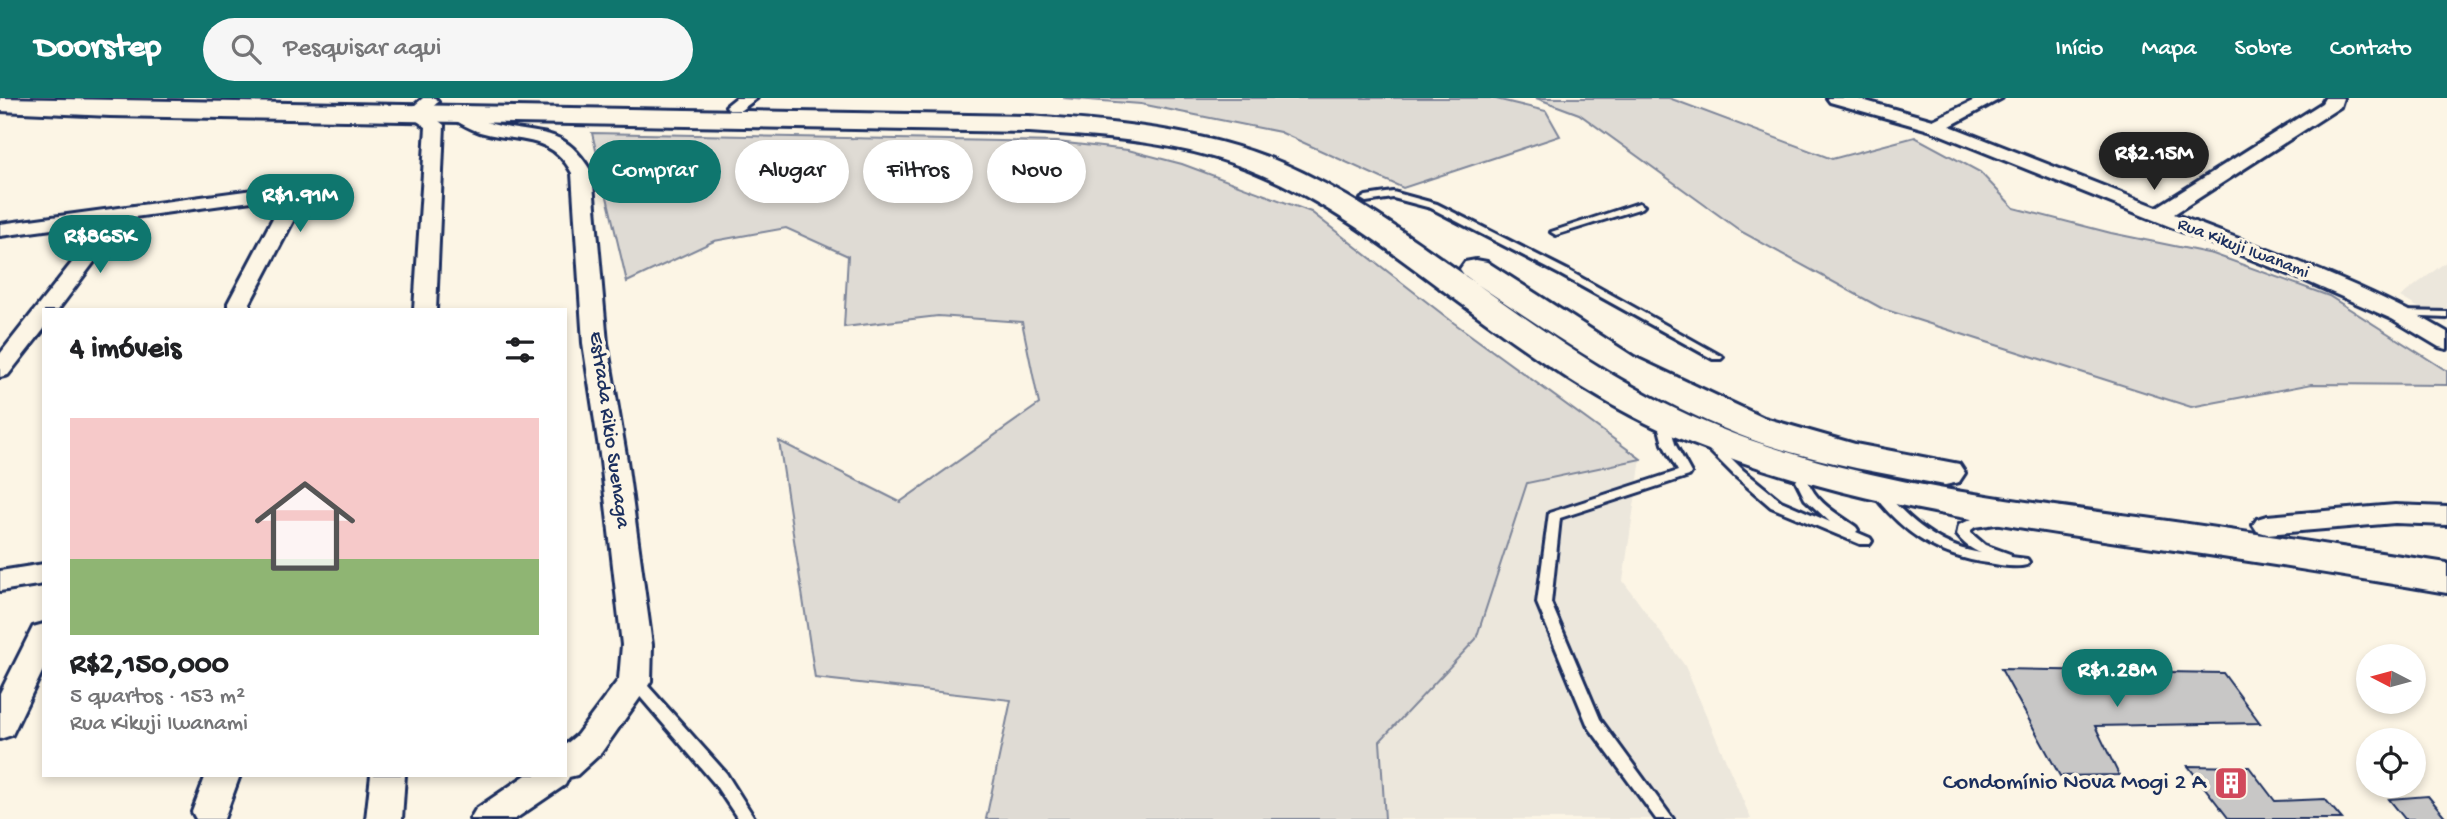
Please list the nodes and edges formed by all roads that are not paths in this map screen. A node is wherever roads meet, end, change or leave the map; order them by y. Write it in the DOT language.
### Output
graph roads {
  1 [pos="171,98"];
  2 [pos="1836,98"];
  3 [pos="1993,98"];
  4 [pos="2334,98"];
  5 [pos="741,102"];
  6 [pos="3,104"];
  7 [pos="433,109"];
  8 [pos="1935,126"];
  9 [pos="276,193"];
  10 [pos="1366,198"];
  11 [pos="1639,206"];
  12 [pos="120,214"];
  13 [pos="2157,216"];
  14 [pos="0,230"];
  15 [pos="1556,232"];
  16 [pos="47,308"];
  17 [pos="239,308"];
  18 [pos="425,308"];
  19 [pos="2400,314"];
  20 [pos="42,315"];
  21 [pos="2447,315"];
  22 [pos="2447,342"];
  23 [pos="1717,357"];
  24 [pos="0,370"];
  25 [pos="1662,417"];
  26 [pos="1701,434"];
  27 [pos="1818,474"];
  28 [pos="1874,487"];
  29 [pos="2447,516"];
  30 [pos="2046,518"];
  31 [pos="2267,525"];
  32 [pos="2447,552"];
  33 [pos="42,574"];
  34 [pos="2447,578"];
  35 [pos="0,581"];
  36 [pos="42,639"];
  37 [pos="635,681"];
  38 [pos="0,726"];
  39 [pos="567,763"];
  40 [pos="222,777"];
  41 [pos="388,777"];
  42 [pos="550,777"];
  43 [pos="210,812"];
  44 [pos="384,819"];
  45 [pos="488,819"];
  46 [pos="747,819"];
  47 [pos="1665,819"];
  1 -- 7 [label="main road"];
  2 -- 8 [label="street, Rua Kikuji Iwanami"];
  3 -- 8 [label="street"];
  4 -- 13 [label="street"];
  5 -- 7 [label="main road"];
  5 -- 10 [label="main road"];
  6 -- 7 [label="main road"];
  7 -- 18 [label="street"];
  7 -- 25 [label="main road"];
  7 -- 37 [label="street, Estrada Rikio Suenaga"];
  8 -- 13 [label="street, Rua Kikuji Iwanami"];
  9 -- 12 [label="street"];
  9 -- 17 [label="street"];
  10 -- 23 [label="lane"];
  10 -- 31 [label="main road"];
  11 -- 15 [label="lane"];
  12 -- 14 [label="street"];
  12 -- 16 [label="street"];
  13 -- 19 [label="street, Rua Kikuji Iwanami"];
  19 -- 21 [label="lane"];
  19 -- 22 [label="street, Rua Kikuji Iwanami"];
  20 -- 24 [label="street"];
  25 -- 26 [label="main road"];
  25 -- 47 [label="lane"];
  26 -- 27 [label="main road"];
  26 -- 27 [label="lane"];
  27 -- 28 [label="main road"];
  28 -- 30 [label="main road"];
  28 -- 30 [label="lane"];
  29 -- 31 [label="street"];
  30 -- 34 [label="main road"];
  31 -- 32 [label="main road"];
  33 -- 35 [label="street"];
  36 -- 38 [label="street"];
  37 -- 39 [label="street"];
  37 -- 46 [label="lane"];
  40 -- 43 [label="street"];
  41 -- 44 [label="street"];
  42 -- 45 [label="street"];
}
